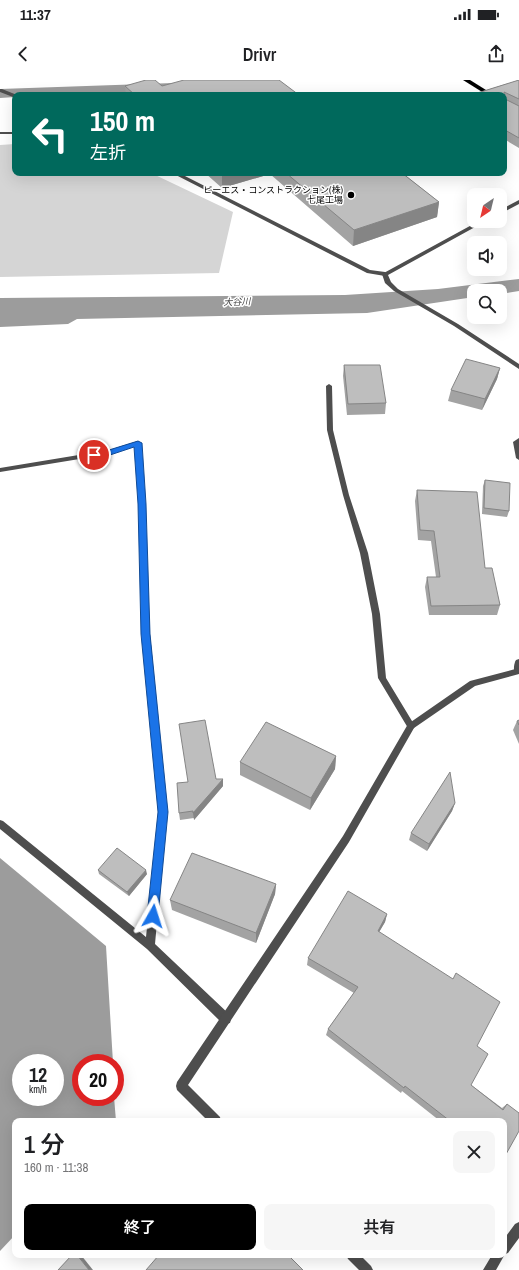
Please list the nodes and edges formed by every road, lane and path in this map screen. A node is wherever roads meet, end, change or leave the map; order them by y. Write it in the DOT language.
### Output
graph roads {
  1 [pos="466,80"];
  2 [pos="0,90"];
  3 [pos="486,92"];
  4 [pos="12,95"];
  5 [pos="0,133"];
  6 [pos="12,133"];
  7 [pos="181,176"];
  8 [pos="519,202"];
  9 [pos="507,208"];
  10 [pos="471,228"];
  11 [pos="385,274"];
  12 [pos="519,367"];
  13 [pos="329,386"];
  14 [pos="519,440"];
  15 [pos="519,458"];
  16 [pos="0,470"];
  17 [pos="519,668"];
  18 [pos="411,726"];
  19 [pos="0,824"];
  20 [pos="150,946"];
  21 [pos="226,1019"];
  22 [pos="213,1118"];
  23 [pos="519,1228"];
  24 [pos="507,1245"];
  25 [pos="355,1258"];
  26 [pos="497,1258"];
  27 [pos="367,1270"];
  28 [pos="489,1270"];
  1 -- 3 [label="highway"];
  2 -- 4 [label="street"];
  5 -- 6 [label="street"];
  7 -- 11 [label="street"];
  8 -- 9 [label="street"];
  10 -- 11 [label="street"];
  11 -- 12 [label="street"];
  13 -- 18 [label="street"];
  14 -- 15 [label="street"];
  16 -- 20 [label="street"];
  17 -- 18 [label="street"];
  18 -- 21 [label="street"];
  19 -- 20 [label="street"];
  20 -- 21 [label="street"];
  21 -- 22 [label="street"];
  23 -- 24 [label="street"];
  25 -- 27 [label="street"];
  26 -- 28 [label="street"];
}
